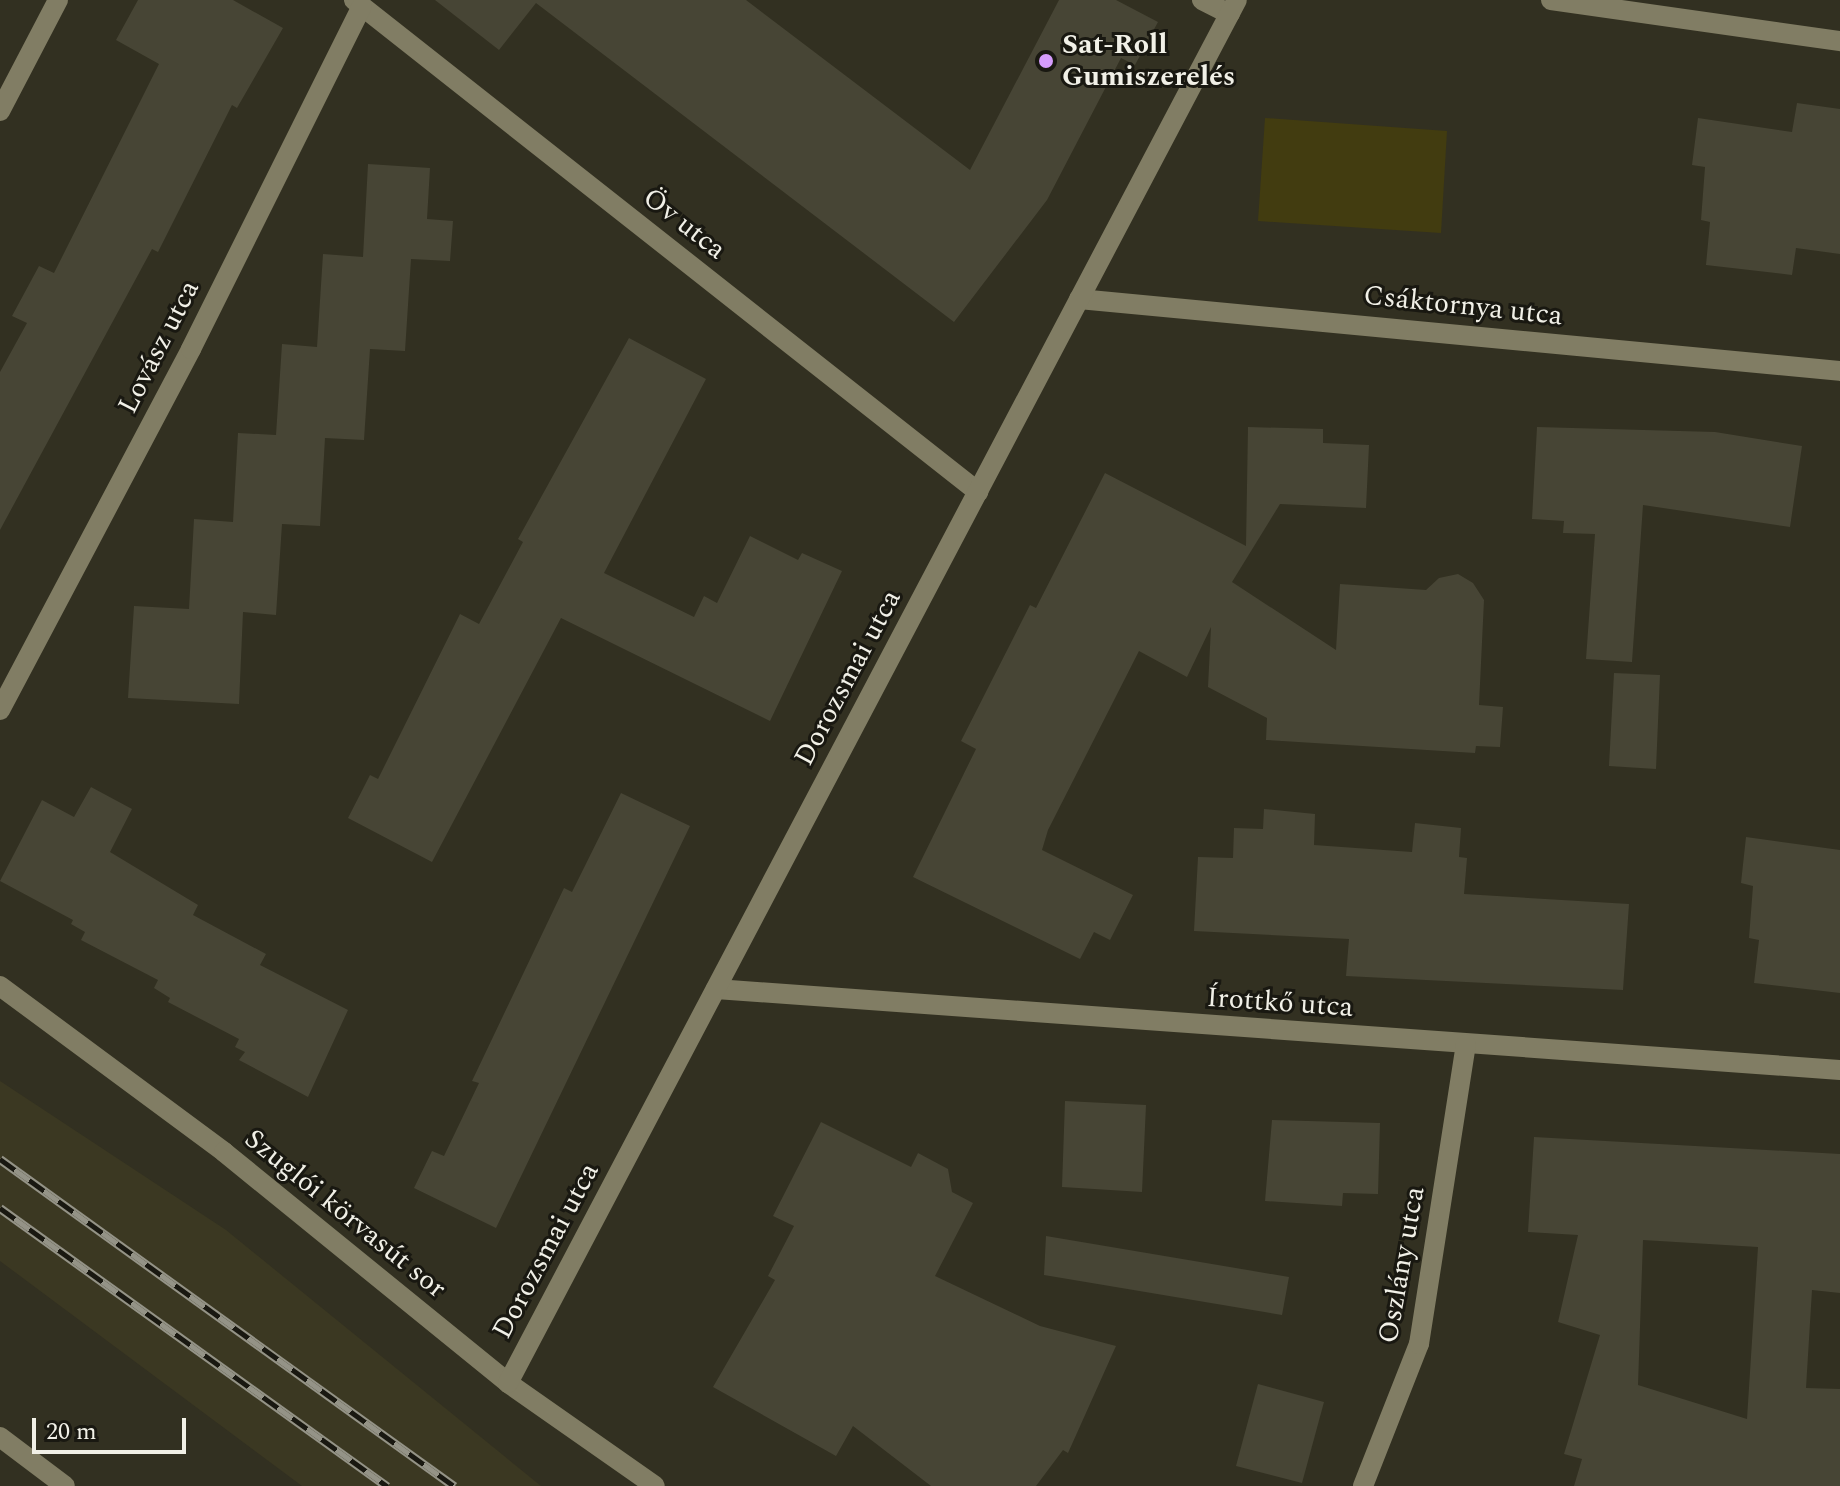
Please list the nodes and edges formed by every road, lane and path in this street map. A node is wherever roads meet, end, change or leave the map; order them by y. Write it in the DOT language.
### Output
graph roads {
  1 [pos="58,0"];
  2 [pos="1202,0"];
  3 [pos="1551,0"];
  4 [pos="358,3"];
  5 [pos="1234,7"];
  6 [pos="1840,41"];
  7 [pos="0,111"];
  8 [pos="1079,299"];
  9 [pos="1840,371"];
  10 [pos="978,492"];
  11 [pos="0,710"];
  12 [pos="0,986"];
  13 [pos="716,989"];
  14 [pos="1466,1045"];
  15 [pos="1840,1070"];
  16 [pos="508,1383"];
  17 [pos="0,1437"];
  18 [pos="65,1486"];
  19 [pos="655,1486"];
  20 [pos="1363,1486"];
  1 -- 7 [label="street"];
  2 -- 5 [label="street"];
  3 -- 6 [label="street"];
  4 -- 10 [label="street, Öv utca"];
  4 -- 11 [label="street, Lovász utca"];
  5 -- 8 [label="street, Dorozsmai utca"];
  8 -- 9 [label="street, Csáktornya utca"];
  8 -- 10 [label="street, Dorozsmai utca"];
  10 -- 13 [label="street, Dorozsmai utca"];
  12 -- 16 [label="street, Szuglói körvasút sor"];
  13 -- 14 [label="street, Írottkő utca"];
  13 -- 16 [label="street, Dorozsmai utca"];
  14 -- 15 [label="street, Írottkő utca"];
  14 -- 20 [label="street, Oszlány utca"];
  16 -- 19 [label="street, Szuglói körvasút sor"];
  17 -- 18 [label="street"];
}
